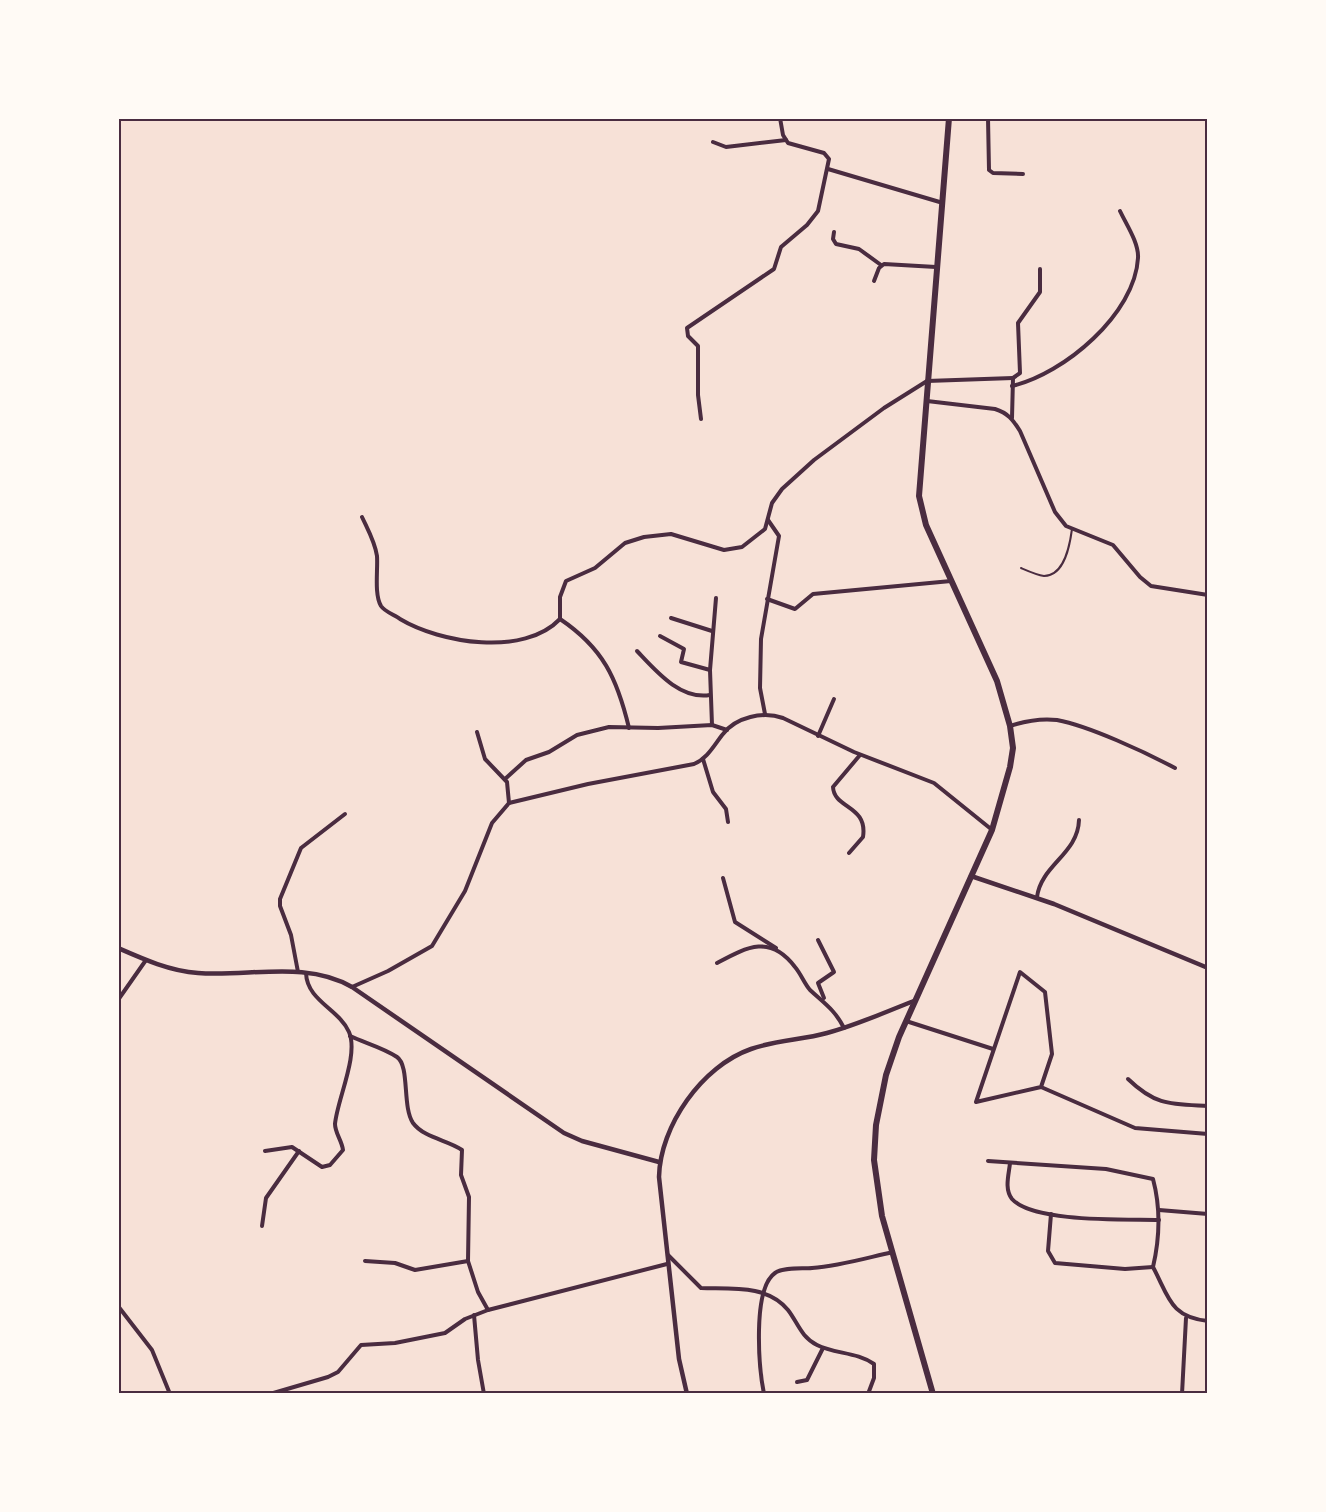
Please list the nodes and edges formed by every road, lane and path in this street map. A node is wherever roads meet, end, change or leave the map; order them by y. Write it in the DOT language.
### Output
graph roads {
  1 [pos="780,118"];
  2 [pos="949,118"];
  3 [pos="988,118"];
  4 [pos="786,140"];
  5 [pos="713,142"];
  6 [pos="828,169"];
  7 [pos="1023,174"];
  8 [pos="944,203"];
  9 [pos="1120,211"];
  10 [pos="834,232"];
  11 [pos="881,265"];
  12 [pos="937,267"];
  13 [pos="1040,269"];
  14 [pos="874,281"];
  15 [pos="1013,378"];
  16 [pos="927,381"];
  17 [pos="1012,386"];
  18 [pos="925,401"];
  19 [pos="1012,418"];
  20 [pos="701,419"];
  21 [pos="362,517"];
  22 [pos="768,520"];
  23 [pos="1072,529"];
  24 [pos="1021,568"];
  25 [pos="951,581"];
  26 [pos="1208,595"];
  27 [pos="716,598"];
  28 [pos="767,599"];
  29 [pos="671,618"];
  30 [pos="560,619"];
  31 [pos="712,631"];
  32 [pos="660,636"];
  33 [pos="637,651"];
  34 [pos="710,670"];
  35 [pos="710,695"];
  36 [pos="834,699"];
  37 [pos="765,714"];
  38 [pos="712,724"];
  39 [pos="1010,726"];
  40 [pos="629,728"];
  41 [pos="727,730"];
  42 [pos="477,732"];
  43 [pos="818,736"];
  44 [pos="860,754"];
  45 [pos="703,759"];
  46 [pos="1175,768"];
  47 [pos="505,779"];
  48 [pos="509,803"];
  49 [pos="345,814"];
  50 [pos="1079,820"];
  51 [pos="728,822"];
  52 [pos="992,830"];
  53 [pos="849,853"];
  54 [pos="971,876"];
  55 [pos="723,878"];
  56 [pos="1037,897"];
  57 [pos="818,940"];
  58 [pos="118,948"];
  59 [pos="778,951"];
  60 [pos="146,960"];
  61 [pos="717,963"];
  62 [pos="1208,969"];
  63 [pos="298,973"];
  64 [pos="306,974"];
  65 [pos="352,987"];
  66 [pos="118,1000"];
  67 [pos="914,1001"];
  68 [pos="826,1002"];
  69 [pos="905,1021"];
  70 [pos="844,1028"];
  71 [pos="350,1036"];
  72 [pos="993,1049"];
  73 [pos="1128,1079"];
  74 [pos="1041,1087"];
  75 [pos="1208,1106"];
  76 [pos="1208,1134"];
  77 [pos="265,1151"];
  78 [pos="299,1151"];
  79 [pos="988,1161"];
  80 [pos="659,1162"];
  81 [pos="1010,1163"];
  82 [pos="1159,1210"];
  83 [pos="1051,1214"];
  84 [pos="1208,1214"];
  85 [pos="1159,1220"];
  86 [pos="262,1226"];
  87 [pos="894,1251"];
  88 [pos="666,1253"];
  89 [pos="365,1261"];
  90 [pos="468,1261"];
  91 [pos="667,1264"];
  92 [pos="1153,1267"];
  93 [pos="764,1296"];
  94 [pos="118,1306"];
  95 [pos="488,1310"];
  96 [pos="474,1316"];
  97 [pos="1186,1318"];
  98 [pos="1208,1321"];
  99 [pos="823,1348"];
  100 [pos="797,1382"];
  101 [pos="170,1394"];
  102 [pos="270,1394"];
  103 [pos="484,1394"];
  104 [pos="687,1394"];
  105 [pos="764,1394"];
  106 [pos="868,1394"];
  107 [pos="933,1394"];
  108 [pos="1182,1394"];
  1 -- 4 [label="street"];
  2 -- 8 [label="main road"];
  3 -- 7 [label="street"];
  4 -- 5 [label="street"];
  4 -- 6 [label="street"];
  6 -- 8 [label="street"];
  6 -- 20 [label="street"];
  8 -- 12 [label="main road"];
  9 -- 17 [label="street"];
  10 -- 11 [label="street"];
  11 -- 12 [label="street"];
  11 -- 14 [label="street"];
  12 -- 16 [label="main road"];
  13 -- 15 [label="street"];
  15 -- 16 [label="street"];
  15 -- 17 [label="street"];
  16 -- 18 [label="main road"];
  16 -- 22 [label="street"];
  17 -- 19 [label="street"];
  18 -- 19 [label="street"];
  18 -- 25 [label="main road"];
  19 -- 23 [label="street"];
  21 -- 30 [label="street"];
  22 -- 28 [label="street"];
  22 -- 30 [label="street"];
  23 -- 24 [label="lane"];
  23 -- 26 [label="street"];
  25 -- 28 [label="street"];
  25 -- 39 [label="main road"];
  27 -- 31 [label="street"];
  28 -- 37 [label="street"];
  29 -- 31 [label="street"];
  30 -- 40 [label="street"];
  31 -- 34 [label="street"];
  32 -- 34 [label="street"];
  33 -- 35 [label="street"];
  34 -- 35 [label="street"];
  35 -- 38 [label="street"];
  36 -- 43 [label="street"];
  37 -- 41 [label="street"];
  37 -- 43 [label="street"];
  38 -- 40 [label="street"];
  38 -- 41 [label="street"];
  39 -- 46 [label="street"];
  39 -- 52 [label="main road"];
  40 -- 47 [label="street"];
  41 -- 45 [label="street"];
  42 -- 47 [label="street"];
  43 -- 44 [label="street"];
  44 -- 52 [label="street"];
  44 -- 53 [label="street"];
  45 -- 48 [label="street"];
  45 -- 51 [label="street"];
  47 -- 48 [label="street"];
  48 -- 65 [label="street"];
  49 -- 63 [label="street"];
  50 -- 56 [label="street"];
  52 -- 54 [label="main road"];
  54 -- 56 [label="street"];
  54 -- 67 [label="main road"];
  55 -- 59 [label="street"];
  56 -- 62 [label="street"];
  57 -- 68 [label="street"];
  58 -- 60 [label="street"];
  59 -- 61 [label="street"];
  59 -- 68 [label="street"];
  60 -- 63 [label="street"];
  60 -- 66 [label="street"];
  63 -- 64 [label="street"];
  64 -- 65 [label="street"];
  64 -- 71 [label="street"];
  65 -- 80 [label="street"];
  67 -- 69 [label="main road"];
  67 -- 70 [label="street"];
  68 -- 70 [label="street"];
  69 -- 72 [label="street"];
  69 -- 87 [label="main road"];
  70 -- 80 [label="street"];
  71 -- 78 [label="street"];
  71 -- 90 [label="street"];
  72 -- 74 [label="street"];
  72 -- 74 [label="street"];
  73 -- 75 [label="street"];
  74 -- 76 [label="street"];
  77 -- 78 [label="street"];
  78 -- 86 [label="street"];
  79 -- 81 [label="street"];
  80 -- 88 [label="street"];
  81 -- 82 [label="street"];
  81 -- 83 [label="street"];
  82 -- 84 [label="street"];
  82 -- 85 [label="street"];
  83 -- 85 [label="street"];
  83 -- 92 [label="street"];
  85 -- 92 [label="street"];
  87 -- 93 [label="street"];
  87 -- 107 [label="main road"];
  88 -- 91 [label="street"];
  88 -- 93 [label="street"];
  89 -- 90 [label="street"];
  90 -- 95 [label="street"];
  91 -- 95 [label="street"];
  91 -- 104 [label="street"];
  92 -- 97 [label="street"];
  93 -- 99 [label="street"];
  93 -- 105 [label="street"];
  94 -- 101 [label="street"];
  95 -- 96 [label="street"];
  96 -- 102 [label="street"];
  96 -- 103 [label="street"];
  97 -- 98 [label="street"];
  97 -- 108 [label="street"];
  99 -- 100 [label="street"];
  99 -- 106 [label="street"];
}
